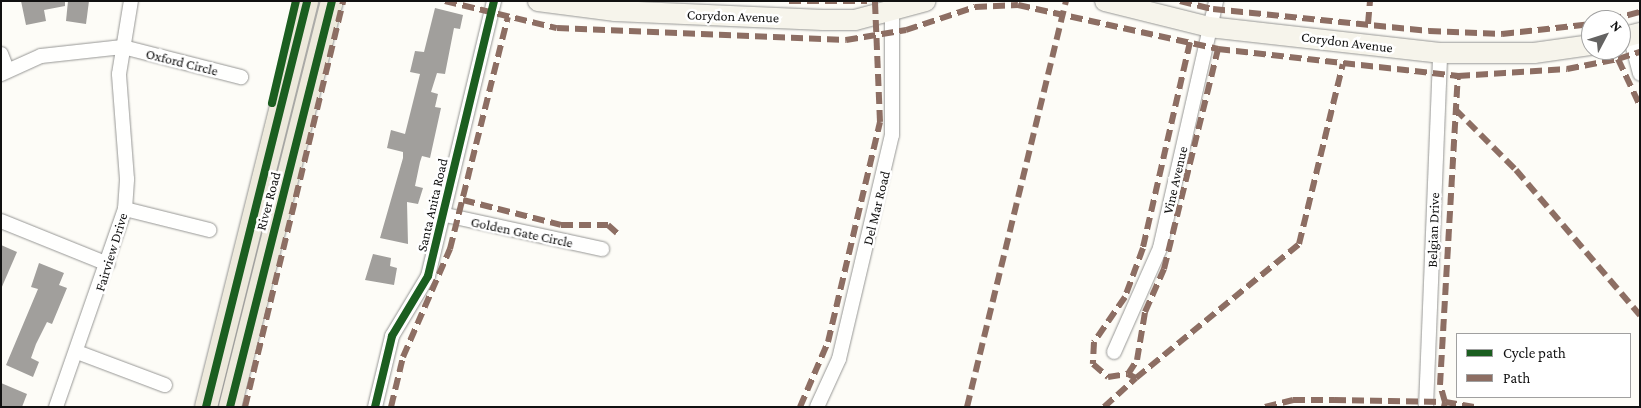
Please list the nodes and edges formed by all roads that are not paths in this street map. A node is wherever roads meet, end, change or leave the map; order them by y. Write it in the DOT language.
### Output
graph roads {
  1 [pos="132,1"];
  2 [pos="307,1"];
  3 [pos="332,1"];
  4 [pos="494,1"];
  5 [pos="538,1"];
  6 [pos="926,1"];
  7 [pos="1105,1"];
  8 [pos="1216,1"];
  9 [pos="891,7"];
  10 [pos="1209,26"];
  11 [pos="1631,40"];
  12 [pos="1581,46"];
  13 [pos="123,47"];
  14 [pos="1440,53"];
  15 [pos="1,54"];
  16 [pos="4,72"];
  17 [pos="1640,74"];
  18 [pos="241,77"];
  19 [pos="125,208"];
  20 [pos="441,214"];
  21 [pos="1,221"];
  22 [pos="209,230"];
  23 [pos="602,249"];
  24 [pos="108,264"];
  25 [pos="77,352"];
  26 [pos="1114,352"];
  27 [pos="166,385"];
  28 [pos="56,407"];
  29 [pos="206,407"];
  30 [pos="230,407"];
  31 [pos="375,407"];
  32 [pos="817,407"];
  33 [pos="1426,407"];
  1 -- 13 [label="street, Fairview Drive"];
  2 -- 29 [label="main road, River Road"];
  3 -- 30 [label="main road, River Road"];
  4 -- 20 [label="street, Santa Anita Road"];
  5 -- 9 [label="main road, Corydon Avenue"];
  6 -- 9 [label="main road, Corydon Avenue"];
  7 -- 10 [label="main road, Corydon Avenue"];
  8 -- 10 [label="street, Vine Avenue"];
  9 -- 32 [label="street, Del Mar Road"];
  10 -- 14 [label="main road, Corydon Avenue"];
  10 -- 26 [label="street, Vine Avenue"];
  11 -- 17 [label="street"];
  12 -- 14 [label="main road, Corydon Avenue"];
  13 -- 16 [label="street, Oxford Circle"];
  13 -- 18 [label="street, Oxford Circle"];
  13 -- 19 [label="street, Fairview Drive"];
  14 -- 33 [label="street, Belgian Drive"];
  15 -- 16 [label="street"];
  19 -- 22 [label="street"];
  19 -- 24 [label="street, Fairview Drive"];
  20 -- 23 [label="street, Golden Gate Circle"];
  20 -- 31 [label="street, Santa Anita Road"];
  21 -- 24 [label="street"];
  24 -- 25 [label="street, Fairview Drive"];
  25 -- 27 [label="street"];
  25 -- 28 [label="street, Fairview Drive"];
}
